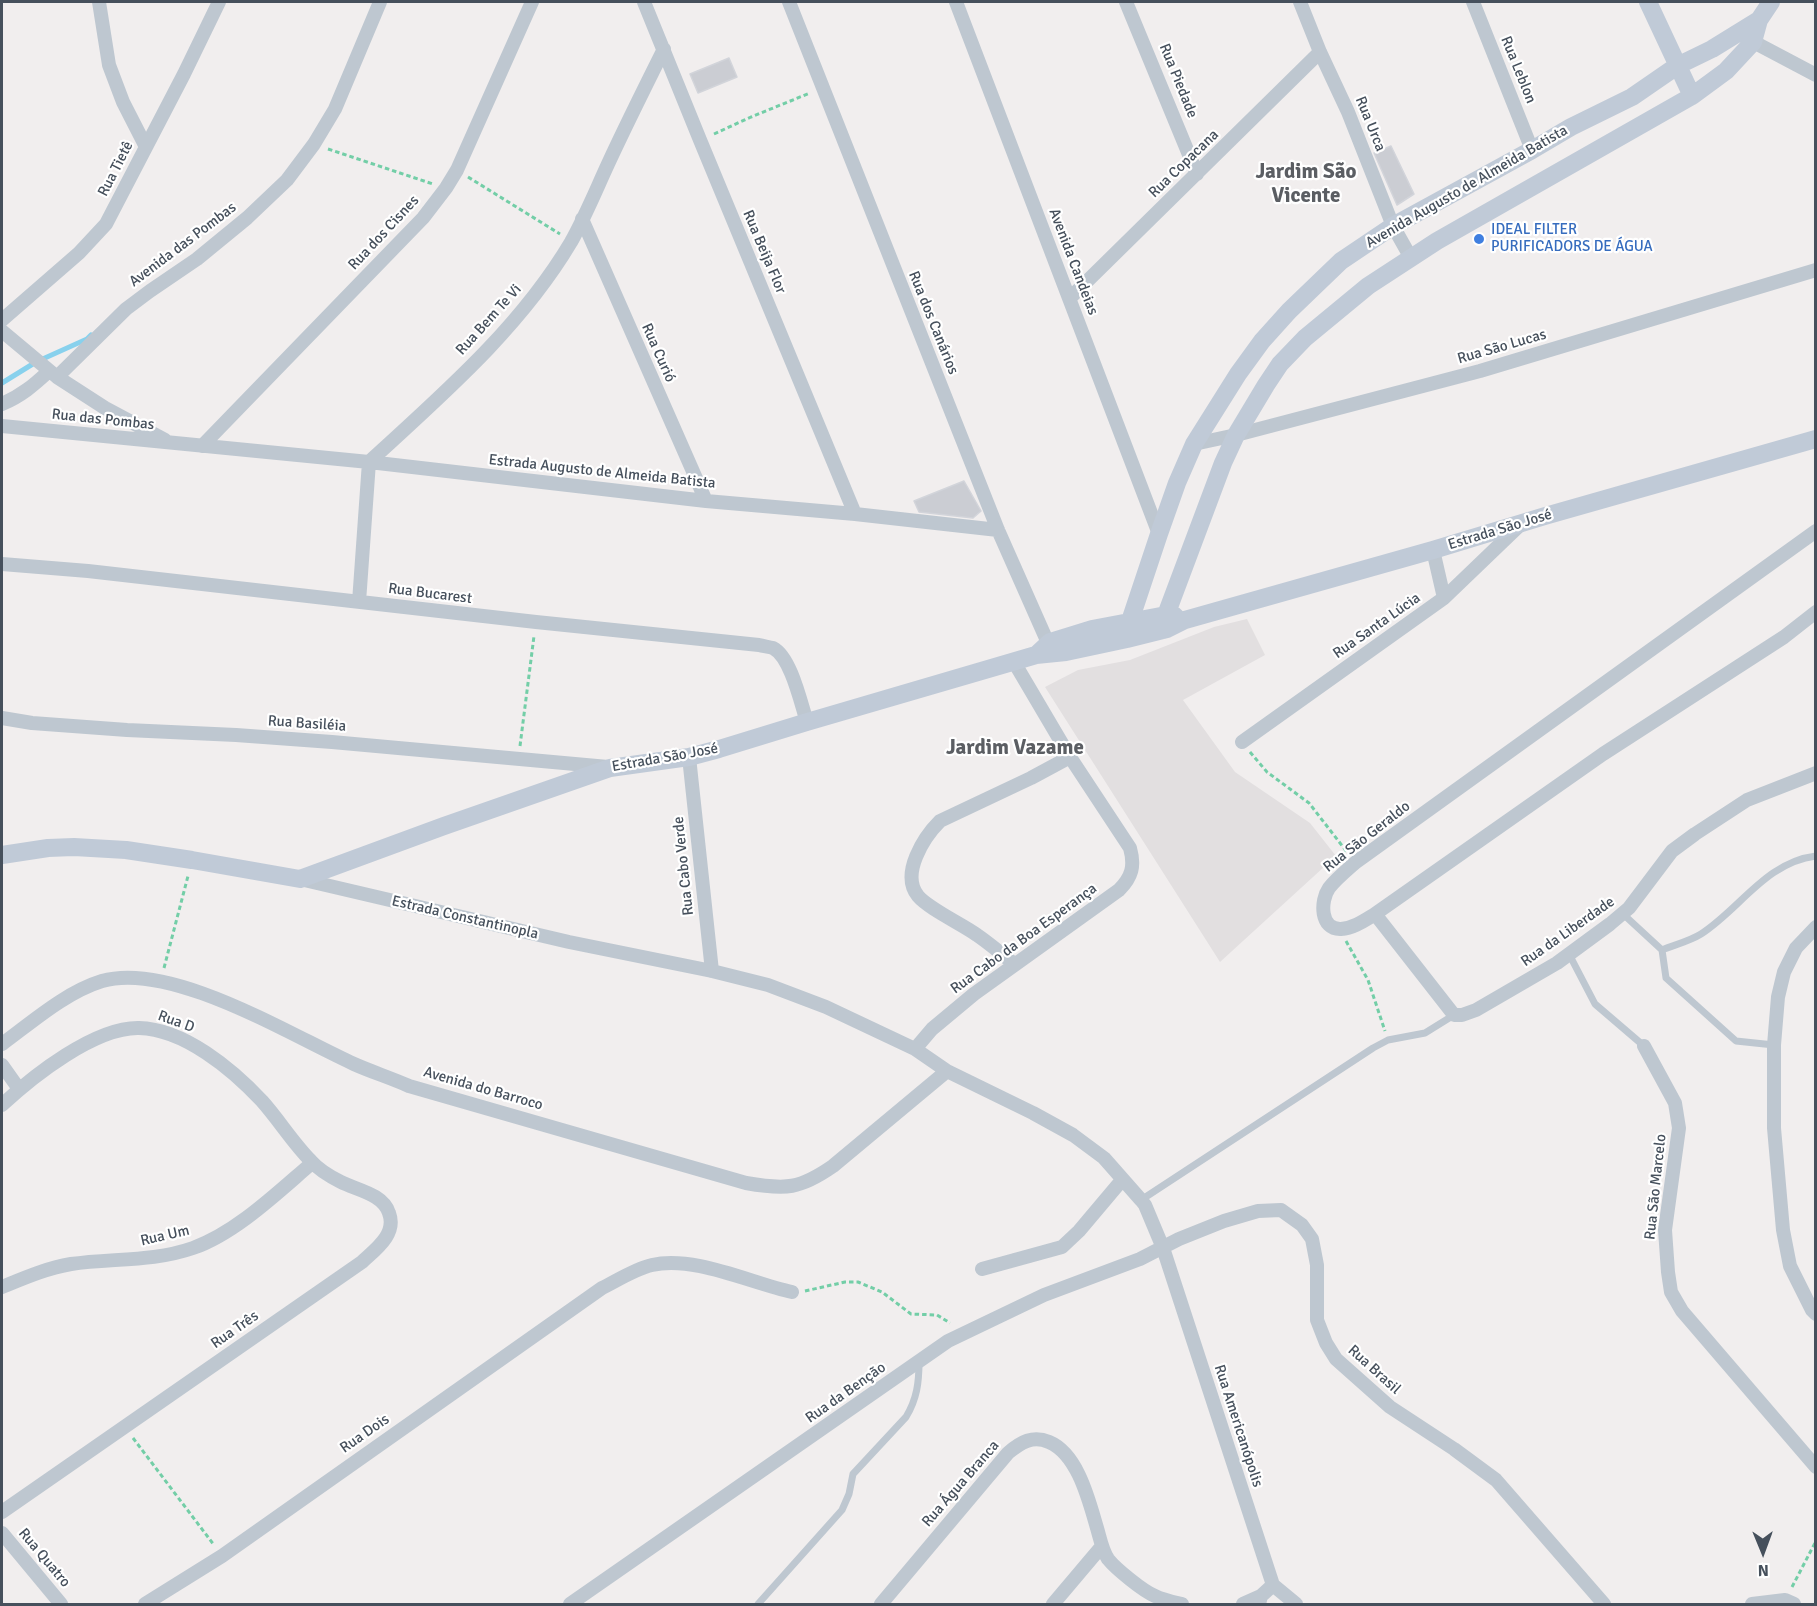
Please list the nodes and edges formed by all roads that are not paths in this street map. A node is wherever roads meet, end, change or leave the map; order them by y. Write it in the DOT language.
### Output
graph roads {
  1 [pos="99,2"];
  2 [pos="219,2"];
  3 [pos="380,2"];
  4 [pos="532,2"];
  5 [pos="644,2"];
  6 [pos="789,2"];
  7 [pos="972,2"];
  8 [pos="1126,2"];
  9 [pos="1300,2"];
  10 [pos="1473,2"];
  11 [pos="1648,2"];
  12 [pos="1771,2"];
  13 [pos="957,4"];
  14 [pos="1745,38"];
  15 [pos="664,49"];
  16 [pos="1320,52"];
  17 [pos="1677,66"];
  18 [pos="1815,75"];
  19 [pos="1692,96"];
  20 [pos="146,147"];
  21 [pos="1532,150"];
  22 [pos="1197,174"];
  23 [pos="582,219"];
  24 [pos="1393,226"];
  25 [pos="1411,258"];
  26 [pos="1815,270"];
  27 [pos="1070,298"];
  28 [pos="2,320"];
  29 [pos="2,331"];
  30 [pos="51,372"];
  31 [pos="2,404"];
  32 [pos="2,426"];
  33 [pos="1236,435"];
  34 [pos="1815,439"];
  35 [pos="172,444"];
  36 [pos="1194,444"];
  37 [pos="202,446"];
  38 [pos="369,462"];
  39 [pos="706,501"];
  40 [pos="855,514"];
  41 [pos="1520,524"];
  42 [pos="998,530"];
  43 [pos="1815,531"];
  44 [pos="1159,534"];
  45 [pos="1434,550"];
  46 [pos="2,564"];
  47 [pos="1444,598"];
  48 [pos="359,602"];
  49 [pos="1815,612"];
  50 [pos="1130,621"];
  51 [pos="1165,623"];
  52 [pos="1126,639"];
  53 [pos="1045,650"];
  54 [pos="1014,662"];
  55 [pos="2,718"];
  56 [pos="807,722"];
  57 [pos="1242,742"];
  58 [pos="689,757"];
  59 [pos="1070,757"];
  60 [pos="610,768"];
  61 [pos="1815,773"];
  62 [pos="2,855"];
  63 [pos="1815,856"];
  64 [pos="300,879"];
  65 [pos="1375,914"];
  66 [pos="1623,914"];
  67 [pos="1815,927"];
  68 [pos="1662,950"];
  69 [pos="1569,954"];
  70 [pos="1014,964"];
  71 [pos="712,971"];
  72 [pos="1454,1016"];
  73 [pos="2,1044"];
  74 [pos="1774,1045"];
  75 [pos="1644,1046"];
  76 [pos="915,1049"];
  77 [pos="2,1065"];
  78 [pos="947,1071"];
  79 [pos="19,1089"];
  80 [pos="2,1105"];
  81 [pos="312,1163"];
  82 [pos="1122,1180"];
  83 [pos="1143,1202"];
  84 [pos="1163,1248"];
  85 [pos="982,1269"];
  86 [pos="2,1287"];
  87 [pos="792,1292"];
  88 [pos="1815,1314"];
  89 [pos="919,1362"];
  90 [pos="1815,1467"];
  91 [pos="2,1512"];
  92 [pos="2,1533"];
  93 [pos="1102,1546"];
  94 [pos="1273,1585"];
  95 [pos="1151,1600"];
  96 [pos="1260,1600"];
  97 [pos="1790,1602"];
  98 [pos="61,1605"];
  99 [pos="145,1605"];
  100 [pos="570,1605"];
  101 [pos="758,1605"];
  102 [pos="880,1605"];
  103 [pos="1053,1605"];
  104 [pos="1182,1605"];
  105 [pos="1243,1605"];
  106 [pos="1296,1605"];
  107 [pos="1604,1605"];
  108 [pos="1752,1605"];
  1 -- 20 [label="street"];
  2 -- 20 [label="street, Rua Tietê"];
  3 -- 30 [label="street, Avenida das Pombas"];
  4 -- 37 [label="street, Rua dos Cisnes"];
  5 -- 15 [label="street, Rua Beija Flor"];
  6 -- 42 [label="street, Rua dos Canários"];
  7 -- 13 [label="street"];
  8 -- 22 [label="street, Rua Piedade"];
  9 -- 16 [label="street, Rua Urca"];
  10 -- 21 [label="street, Rua Leblon"];
  11 -- 17 [label="street"];
  12 -- 14 [label="street, Avenida Augusto de Almeida Batista"];
  13 -- 27 [label="street, Avenida Candeias"];
  14 -- 17 [label="street, Avenida Augusto de Almeida Batista"];
  14 -- 18 [label="street"];
  14 -- 19 [label="street, Avenida Augusto de Almeida Batista"];
  15 -- 23 [label="street, Rua Bem Te Vi"];
  15 -- 40 [label="street, Rua Beija Flor"];
  16 -- 22 [label="street, Rua Copacana"];
  16 -- 24 [label="street, Rua Urca"];
  17 -- 19 [label="street"];
  17 -- 21 [label="street, Avenida Augusto de Almeida Batista"];
  19 -- 25 [label="street, Avenida Augusto de Almeida Batista"];
  20 -- 28 [label="street, Rua Tietê"];
  21 -- 24 [label="street, Avenida Augusto de Almeida Batista"];
  22 -- 27 [label="street, Rua Copacana"];
  23 -- 38 [label="street, Rua Bem Te Vi"];
  23 -- 39 [label="street, Rua Curió"];
  24 -- 25 [label="street, Rua Urca"];
  24 -- 36 [label="street, Avenida Augusto de Almeida Batista"];
  25 -- 33 [label="street, Avenida Augusto de Almeida Batista"];
  26 -- 33 [label="street, Rua São Lucas"];
  27 -- 44 [label="street, Avenida Candeias"];
  29 -- 30 [label="street"];
  30 -- 31 [label="street, Avenida das Pombas"];
  30 -- 35 [label="street"];
  32 -- 35 [label="street, Rua das Pombas"];
  33 -- 36 [label="street, Rua São Lucas"];
  33 -- 51 [label="street, Avenida Augusto de Almeida Batista"];
  34 -- 41 [label="street, Estrada São José"];
  35 -- 37 [label="street, Rua das Pombas"];
  36 -- 44 [label="street, Avenida Augusto de Almeida Batista"];
  37 -- 38 [label="street, Estrada Augusto de Almeida Batista"];
  38 -- 39 [label="street, Estrada Augusto de Almeida Batista"];
  38 -- 48 [label="street"];
  39 -- 40 [label="street, Estrada Augusto de Almeida Batista"];
  40 -- 42 [label="street, Estrada Augusto de Almeida Batista"];
  41 -- 45 [label="street, Estrada São José"];
  41 -- 47 [label="street, Rua Santa Lúcia"];
  42 -- 53 [label="street, Rua dos Canários"];
  43 -- 65 [label="street, Rua São Geraldo"];
  44 -- 50 [label="street, Avenida Augusto de Almeida Batista"];
  45 -- 47 [label="street"];
  45 -- 51 [label="street, Estrada São José"];
  46 -- 48 [label="street, Rua Bucarest"];
  47 -- 57 [label="street, Rua Santa Lúcia"];
  48 -- 56 [label="street, Rua Bucarest"];
  49 -- 65 [label="street"];
  50 -- 51 [label="street, Estrada São José"];
  50 -- 52 [label="street, Avenida Augusto de Almeida Batista"];
  50 -- 53 [label="street, Estrada São José"];
  51 -- 52 [label="street, Estrada São José"];
  52 -- 53 [label="street, Estrada São José"];
  53 -- 54 [label="street, Estrada São José"];
  54 -- 56 [label="street, Estrada São José"];
  54 -- 59 [label="street"];
  55 -- 60 [label="street, Rua Basiléia"];
  56 -- 58 [label="street, Estrada São José"];
  58 -- 60 [label="street, Estrada São José"];
  58 -- 71 [label="street, Rua Cabo Verde"];
  59 -- 70 [label="street, Rua Cabo da Boa Esperança"];
  59 -- 70 [label="street"];
  60 -- 64 [label="street, Estrada São José"];
  61 -- 66 [label="street, Rua da Liberdade"];
  62 -- 64 [label="street, Estrada Constantinopla"];
  63 -- 68 [label="lane"];
  64 -- 71 [label="street, Estrada Constantinopla"];
  65 -- 72 [label="street"];
  66 -- 68 [label="lane"];
  66 -- 69 [label="street, Rua da Liberdade"];
  67 -- 74 [label="street"];
  68 -- 74 [label="lane"];
  69 -- 72 [label="street, Rua da Liberdade"];
  69 -- 75 [label="lane"];
  70 -- 76 [label="street, Rua Cabo da Boa Esperança"];
  71 -- 76 [label="street, Estrada Constantinopla"];
  72 -- 83 [label="lane"];
  73 -- 78 [label="street, Avenida do Barroco"];
  74 -- 88 [label="street"];
  75 -- 90 [label="street, Rua São Marcelo"];
  76 -- 78 [label="street"];
  77 -- 79 [label="street"];
  78 -- 82 [label="street"];
  79 -- 80 [label="street, Rua D"];
  79 -- 81 [label="street, Rua D"];
  81 -- 86 [label="street, Rua Um"];
  81 -- 91 [label="street, Rua Três"];
  82 -- 83 [label="street"];
  82 -- 85 [label="street"];
  83 -- 84 [label="street"];
  84 -- 89 [label="street, Rua da Benção"];
  84 -- 94 [label="street, Rua Americanópolis"];
  84 -- 107 [label="street, Rua Brasil"];
  87 -- 99 [label="street, Rua Dois"];
  89 -- 100 [label="street, Rua da Benção"];
  89 -- 101 [label="lane"];
  92 -- 98 [label="street, Rua Quatro"];
  93 -- 95 [label="street, Rua Água Branca"];
  93 -- 102 [label="street, Rua Água Branca"];
  93 -- 103 [label="street"];
  94 -- 96 [label="street"];
  94 -- 106 [label="street"];
  95 -- 104 [label="street, Rua Água Branca"];
  96 -- 105 [label="street"];
  97 -- 108 [label="street"];
}
